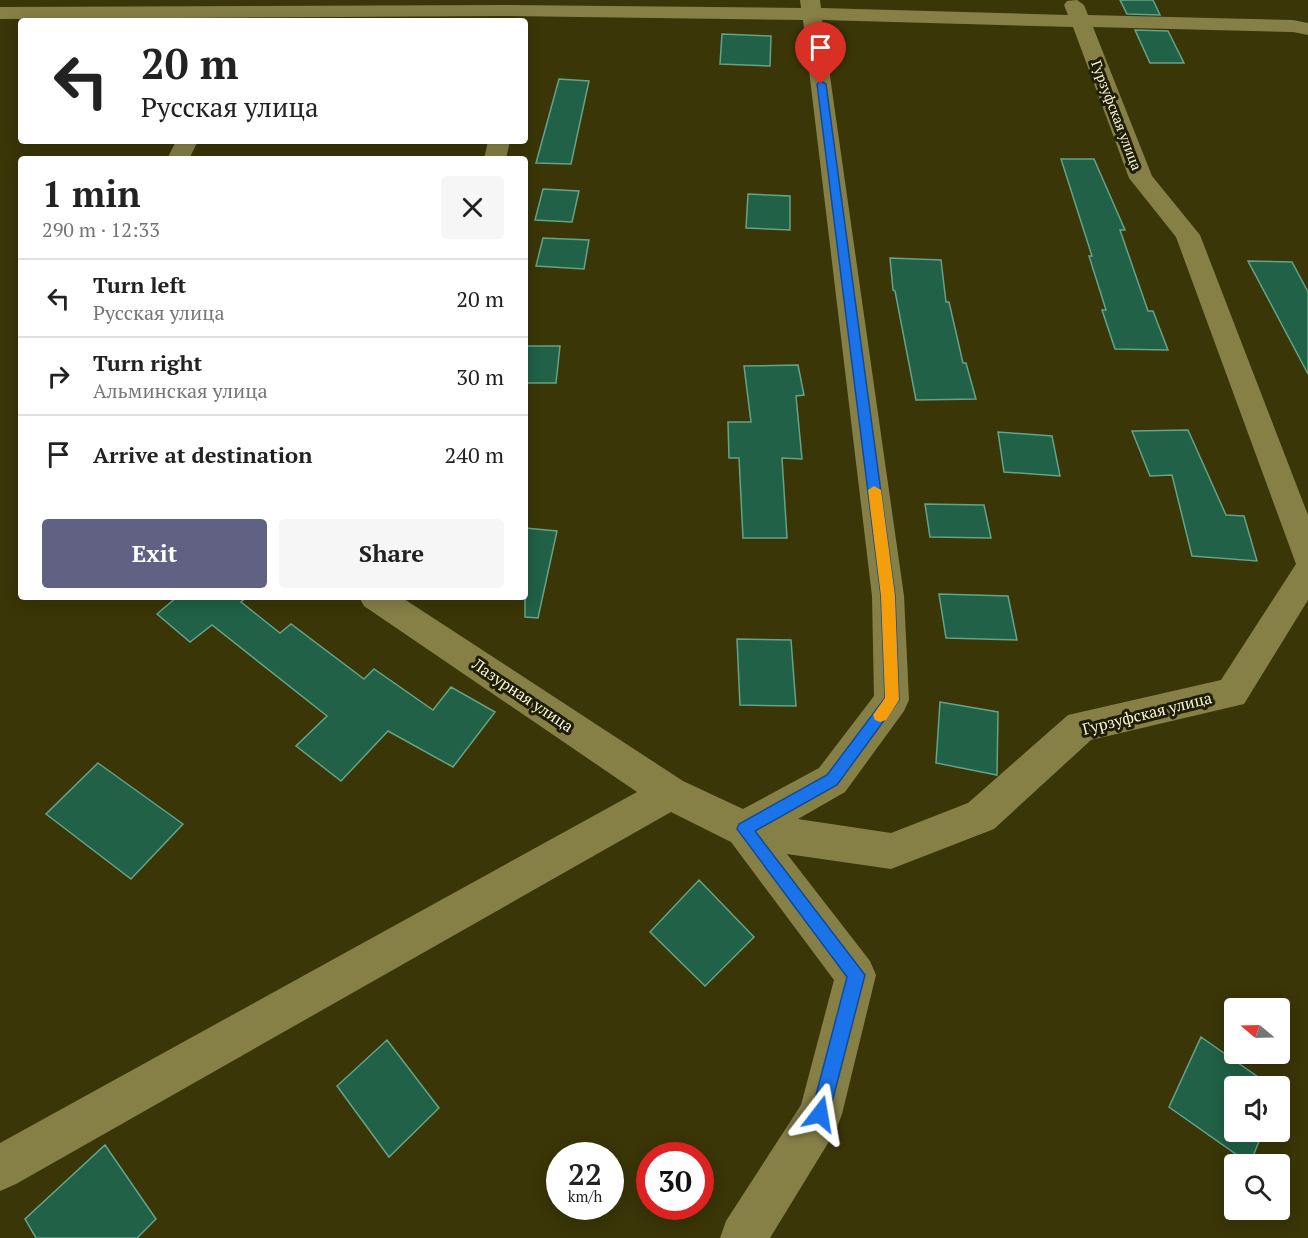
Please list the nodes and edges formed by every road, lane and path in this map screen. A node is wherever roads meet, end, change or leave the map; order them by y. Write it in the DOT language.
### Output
graph roads {
  1 [pos="1072,0"];
  2 [pos="811,7"];
  3 [pos="252,11"];
  4 [pos="527,11"];
  5 [pos="0,14"];
  6 [pos="1082,23"];
  7 [pos="1308,29"];
  8 [pos="1308,556"];
  9 [pos="1308,572"];
  10 [pos="391,602"];
  11 [pos="670,793"];
  12 [pos="744,829"];
  13 [pos="0,1168"];
  14 [pos="743,1238"];
  1 -- 6 [label="street, Гурзуфская улица"];
  2 -- 4 [label="street"];
  2 -- 6 [label="street"];
  2 -- 12 [label="street"];
  3 -- 4 [label="street"];
  3 -- 5 [label="street"];
  6 -- 7 [label="street"];
  6 -- 8 [label="street, Гурзуфская улица"];
  9 -- 12 [label="street, Гурзуфская улица"];
  10 -- 11 [label="street, Лазурная улица"];
  11 -- 12 [label="street, Лазурная улица"];
  11 -- 13 [label="street"];
  12 -- 14 [label="street"];
}
